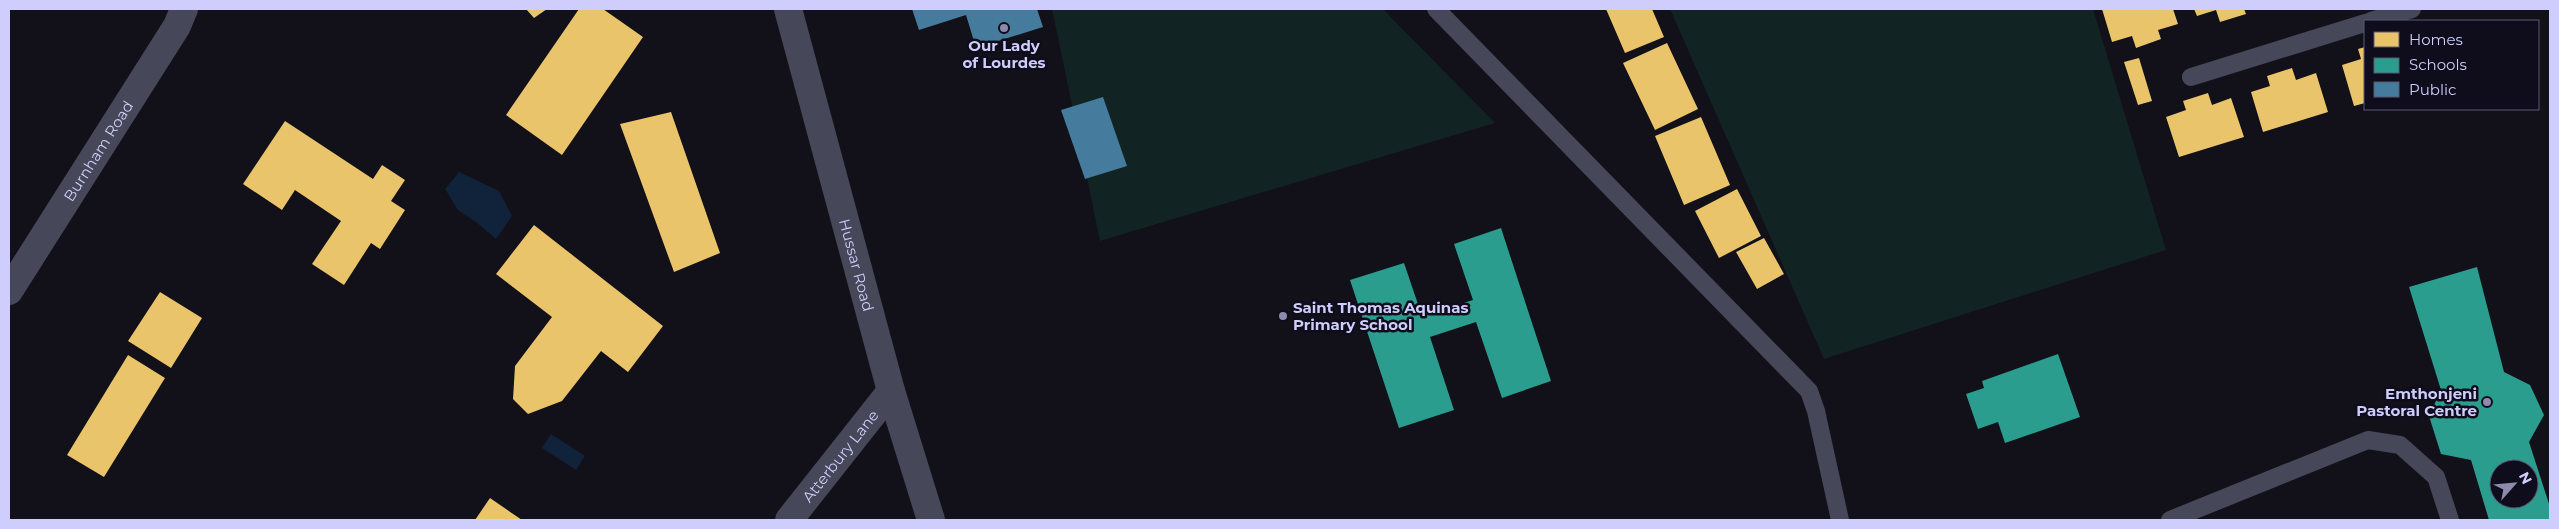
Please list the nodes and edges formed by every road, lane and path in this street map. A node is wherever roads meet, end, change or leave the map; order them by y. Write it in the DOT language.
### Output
graph roads {
  1 [pos="184,9"];
  2 [pos="788,9"];
  3 [pos="1436,9"];
  4 [pos="2412,9"];
  5 [pos="2375,20"];
  6 [pos="2364,23"];
  7 [pos="2191,77"];
  8 [pos="9,291"];
  9 [pos="891,391"];
  10 [pos="789,520"];
  11 [pos="931,520"];
  12 [pos="1840,520"];
  13 [pos="2170,520"];
  14 [pos="2450,520"];
  1 -- 8 [label="street, Burnham Road"];
  2 -- 9 [label="street, Hussar Road"];
  3 -- 12 [label="lane"];
  4 -- 5 [label="lane"];
  6 -- 7 [label="lane"];
  9 -- 10 [label="street, Atterbury Lane"];
  9 -- 11 [label="street, Hussar Road"];
  13 -- 14 [label="lane"];
}
